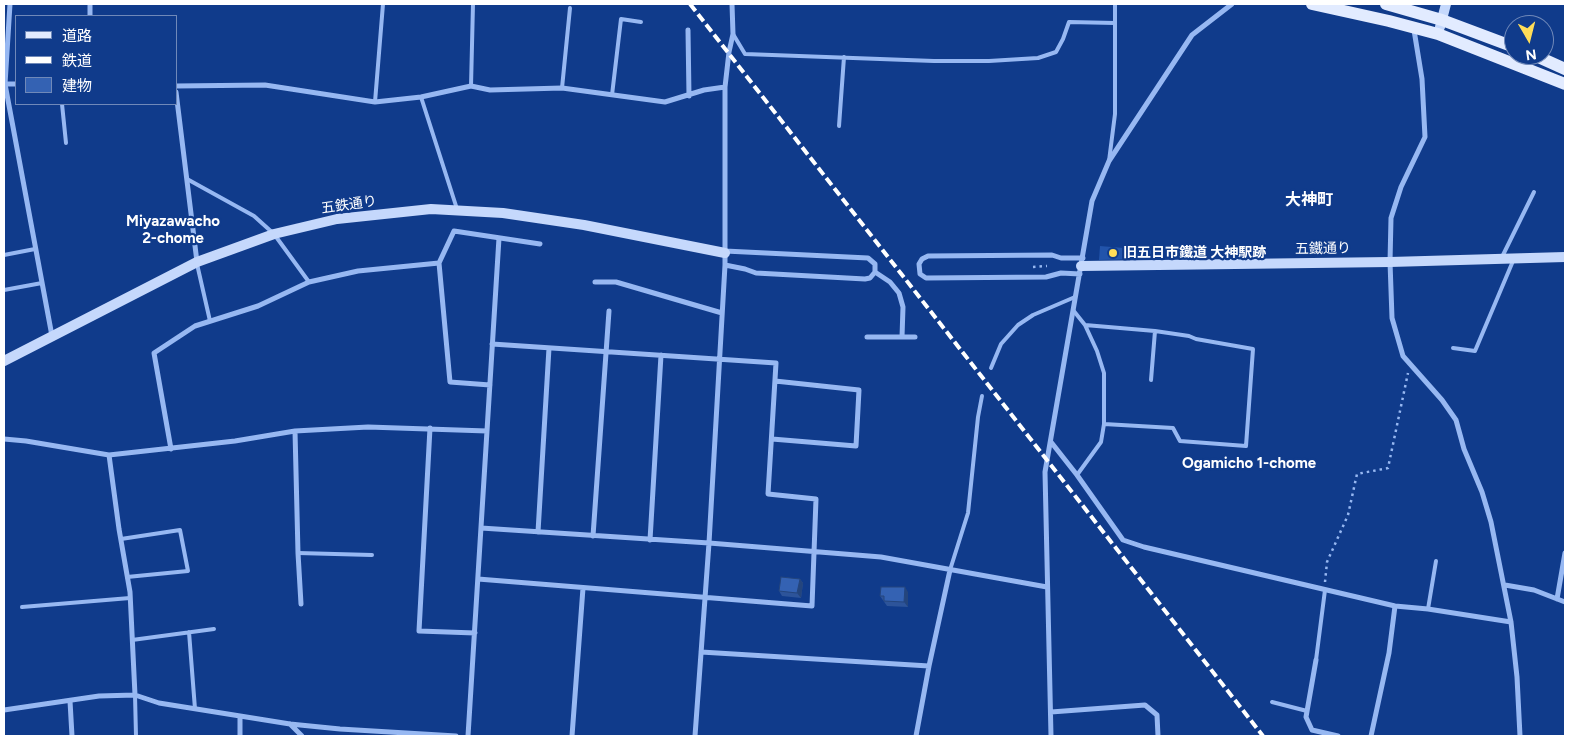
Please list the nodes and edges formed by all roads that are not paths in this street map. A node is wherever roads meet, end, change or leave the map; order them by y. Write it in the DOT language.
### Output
graph roads {
  1 [pos="10,4"];
  2 [pos="383,4"];
  3 [pos="473,4"];
  4 [pos="732,4"];
  5 [pos="1115,4"];
  6 [pos="1232,4"];
  7 [pos="1312,4"];
  8 [pos="1386,4"];
  9 [pos="1446,4"];
  10 [pos="1410,7"];
  11 [pos="570,8"];
  12 [pos="1442,20"];
  13 [pos="640,22"];
  14 [pos="1115,23"];
  15 [pos="1413,27"];
  16 [pos="688,30"];
  17 [pos="733,34"];
  18 [pos="1438,34"];
  19 [pos="1504,43"];
  20 [pos="844,57"];
  21 [pos="4,84"];
  22 [pos="1565,84"];
  23 [pos="178,86"];
  24 [pos="470,86"];
  25 [pos="725,87"];
  26 [pos="562,88"];
  27 [pos="612,95"];
  28 [pos="689,96"];
  29 [pos="421,97"];
  30 [pos="376,102"];
  31 [pos="62,105"];
  32 [pos="178,105"];
  33 [pos="839,126"];
  34 [pos="66,143"];
  35 [pos="1109,161"];
  36 [pos="187,178"];
  37 [pos="1534,192"];
  38 [pos="457,209"];
  39 [pos="274,234"];
  40 [pos="499,238"];
  41 [pos="540,244"];
  42 [pos="35,248"];
  43 [pos="725,252"];
  44 [pos="4,255"];
  45 [pos="1565,257"];
  46 [pos="1501,259"];
  47 [pos="1514,259"];
  48 [pos="197,262"];
  49 [pos="439,262"];
  50 [pos="1390,262"];
  51 [pos="725,265"];
  52 [pos="1081,266"];
  53 [pos="875,272"];
  54 [pos="309,282"];
  55 [pos="595,282"];
  56 [pos="42,283"];
  57 [pos="4,290"];
  58 [pos="1075,297"];
  59 [pos="1073,310"];
  60 [pos="609,311"];
  61 [pos="722,312"];
  62 [pos="210,321"];
  63 [pos="1085,325"];
  64 [pos="1155,331"];
  65 [pos="52,336"];
  66 [pos="867,337"];
  67 [pos="902,337"];
  68 [pos="915,337"];
  69 [pos="492,344"];
  70 [pos="549,348"];
  71 [pos="1453,348"];
  72 [pos="606,351"];
  73 [pos="661,355"];
  74 [pos="720,359"];
  75 [pos="4,361"];
  76 [pos="990,368"];
  77 [pos="1151,380"];
  78 [pos="775,381"];
  79 [pos="490,385"];
  80 [pos="982,396"];
  81 [pos="1104,424"];
  82 [pos="430,428"];
  83 [pos="295,431"];
  84 [pos="487,431"];
  85 [pos="4,440"];
  86 [pos="772,440"];
  87 [pos="1051,442"];
  88 [pos="171,449"];
  89 [pos="109,456"];
  90 [pos="1077,475"];
  91 [pos="481,528"];
  92 [pos="538,532"];
  93 [pos="593,536"];
  94 [pos="120,539"];
  95 [pos="650,540"];
  96 [pos="709,543"];
  97 [pos="814,551"];
  98 [pos="298,553"];
  99 [pos="1565,553"];
  100 [pos="372,555"];
  101 [pos="1436,561"];
  102 [pos="950,570"];
  103 [pos="127,577"];
  104 [pos="478,579"];
  105 [pos="1504,585"];
  106 [pos="583,588"];
  107 [pos="1047,588"];
  108 [pos="1324,590"];
  109 [pos="130,598"];
  110 [pos="705,598"];
  111 [pos="1556,598"];
  112 [pos="1565,602"];
  113 [pos="301,604"];
  114 [pos="1395,606"];
  115 [pos="22,607"];
  116 [pos="1428,609"];
  117 [pos="1511,622"];
  118 [pos="214,629"];
  119 [pos="189,632"];
  120 [pos="474,634"];
  121 [pos="132,640"];
  122 [pos="701,652"];
  123 [pos="1316,660"];
  124 [pos="929,666"];
  125 [pos="135,695"];
  126 [pos="70,701"];
  127 [pos="1272,702"];
  128 [pos="195,709"];
  129 [pos="4,710"];
  130 [pos="1051,712"];
  131 [pos="1307,712"];
  132 [pos="240,716"];
  133 [pos="290,724"];
  134 [pos="72,736"];
  135 [pos="136,736"];
  136 [pos="240,736"];
  137 [pos="302,736"];
  138 [pos="456,736"];
  139 [pos="468,736"];
  140 [pos="572,736"];
  141 [pos="695,736"];
  142 [pos="916,736"];
  143 [pos="1051,736"];
  144 [pos="1158,736"];
  145 [pos="1338,736"];
  146 [pos="1371,736"];
  147 [pos="1522,736"];
  1 -- 21 [label="street"];
  2 -- 30 [label="lane"];
  3 -- 24 [label="lane"];
  4 -- 17 [label="street"];
  5 -- 14 [label="lane"];
  6 -- 35 [label="street"];
  7 -- 15 [label="main road"];
  8 -- 10 [label="main road"];
  9 -- 12 [label="street"];
  10 -- 12 [label="main road"];
  11 -- 26 [label="lane"];
  12 -- 18 [label="street"];
  12 -- 19 [label="main road"];
  13 -- 27 [label="lane"];
  14 -- 20 [label="lane"];
  14 -- 35 [label="lane"];
  15 -- 18 [label="main road"];
  15 -- 50 [label="street"];
  16 -- 28 [label="street"];
  17 -- 20 [label="lane"];
  17 -- 25 [label="street"];
  18 -- 22 [label="main road"];
  20 -- 33 [label="lane"];
  21 -- 42 [label="street"];
  23 -- 30 [label="street"];
  24 -- 26 [label="street"];
  24 -- 29 [label="street"];
  25 -- 28 [label="street"];
  25 -- 43 [label="street"];
  26 -- 27 [label="street"];
  27 -- 28 [label="street"];
  29 -- 30 [label="street"];
  29 -- 38 [label="lane"];
  31 -- 34 [label="lane"];
  32 -- 36 [label="street"];
  35 -- 52 [label="street"];
  36 -- 39 [label="lane"];
  36 -- 48 [label="street"];
  37 -- 46 [label="lane"];
  38 -- 39 [label="street, 五鉄通り"];
  38 -- 43 [label="street, 五鉄通り"];
  39 -- 48 [label="street, 五鉄通り"];
  39 -- 54 [label="lane"];
  40 -- 41 [label="street"];
  40 -- 49 [label="street"];
  40 -- 69 [label="street"];
  42 -- 44 [label="lane"];
  42 -- 56 [label="street"];
  43 -- 51 [label="street"];
  43 -- 53 [label="street"];
  45 -- 47 [label="street, 五鐵通り"];
  46 -- 47 [label="street, 五鐵通り"];
  46 -- 50 [label="street, 五鐵通り"];
  47 -- 71 [label="lane"];
  48 -- 62 [label="lane"];
  48 -- 65 [label="street, 五鉄通り"];
  49 -- 54 [label="street"];
  49 -- 79 [label="street"];
  50 -- 52 [label="street, 五鐵通り"];
  50 -- 105 [label="street"];
  51 -- 53 [label="street"];
  51 -- 61 [label="street"];
  52 -- 52 [label="street"];
  52 -- 58 [label="street"];
  53 -- 67 [label="street"];
  54 -- 62 [label="street"];
  55 -- 61 [label="street"];
  56 -- 57 [label="lane"];
  56 -- 65 [label="street"];
  58 -- 59 [label="street"];
  58 -- 76 [label="lane"];
  59 -- 63 [label="lane"];
  59 -- 87 [label="street"];
  60 -- 72 [label="street"];
  61 -- 74 [label="street"];
  62 -- 88 [label="street"];
  63 -- 64 [label="lane"];
  63 -- 81 [label="lane"];
  64 -- 77 [label="lane"];
  64 -- 81 [label="lane"];
  65 -- 75 [label="street, 五鉄通り"];
  66 -- 67 [label="street"];
  67 -- 68 [label="street"];
  69 -- 70 [label="street"];
  69 -- 79 [label="street"];
  70 -- 72 [label="street"];
  70 -- 92 [label="street"];
  72 -- 73 [label="street"];
  72 -- 93 [label="street"];
  73 -- 74 [label="street"];
  73 -- 95 [label="street"];
  74 -- 78 [label="street"];
  74 -- 96 [label="street"];
  78 -- 86 [label="street"];
  78 -- 86 [label="street"];
  79 -- 84 [label="street"];
  80 -- 102 [label="lane"];
  81 -- 90 [label="lane"];
  82 -- 83 [label="street"];
  82 -- 84 [label="street"];
  82 -- 120 [label="street"];
  83 -- 88 [label="street"];
  83 -- 98 [label="street"];
  84 -- 91 [label="street"];
  85 -- 89 [label="street"];
  86 -- 97 [label="street"];
  87 -- 90 [label="street"];
  87 -- 107 [label="street"];
  88 -- 89 [label="street"];
  89 -- 94 [label="street"];
  90 -- 108 [label="street"];
  91 -- 92 [label="street"];
  91 -- 104 [label="street"];
  92 -- 93 [label="street"];
  93 -- 95 [label="street"];
  94 -- 103 [label="street"];
  94 -- 103 [label="lane"];
  95 -- 96 [label="street"];
  96 -- 97 [label="street"];
  96 -- 110 [label="street"];
  97 -- 102 [label="street"];
  97 -- 110 [label="street"];
  98 -- 100 [label="lane"];
  98 -- 113 [label="street"];
  99 -- 111 [label="street"];
  101 -- 116 [label="lane"];
  102 -- 107 [label="street"];
  102 -- 124 [label="street"];
  103 -- 109 [label="street"];
  104 -- 106 [label="street"];
  104 -- 120 [label="street"];
  105 -- 111 [label="street"];
  105 -- 117 [label="street"];
  106 -- 110 [label="street"];
  106 -- 140 [label="street"];
  107 -- 130 [label="street"];
  108 -- 114 [label="street"];
  108 -- 123 [label="lane"];
  109 -- 115 [label="lane"];
  109 -- 121 [label="street"];
  110 -- 122 [label="street"];
  111 -- 112 [label="street"];
  114 -- 116 [label="street"];
  114 -- 146 [label="street"];
  116 -- 117 [label="street"];
  117 -- 147 [label="street"];
  118 -- 119 [label="lane"];
  119 -- 121 [label="lane"];
  119 -- 128 [label="lane"];
  120 -- 139 [label="street"];
  121 -- 125 [label="street"];
  122 -- 124 [label="street"];
  122 -- 141 [label="street"];
  123 -- 131 [label="street"];
  124 -- 142 [label="street"];
  125 -- 126 [label="street"];
  125 -- 128 [label="street"];
  125 -- 135 [label="lane"];
  126 -- 129 [label="street"];
  126 -- 134 [label="street"];
  127 -- 131 [label="lane"];
  128 -- 132 [label="street"];
  130 -- 143 [label="street"];
  130 -- 144 [label="street"];
  131 -- 145 [label="street"];
  132 -- 133 [label="street"];
  132 -- 136 [label="street"];
  133 -- 137 [label="street"];
  133 -- 138 [label="street"];
}
